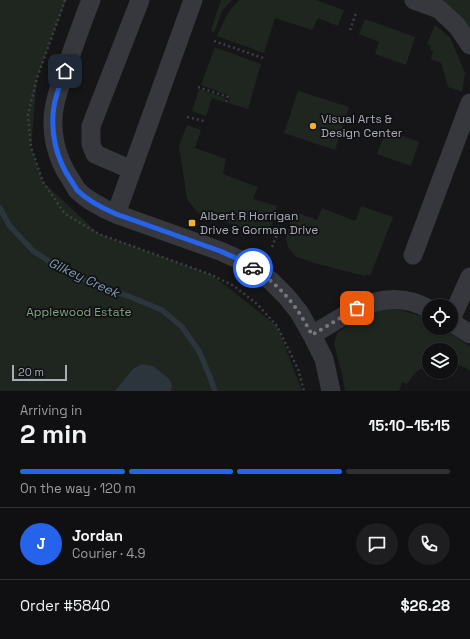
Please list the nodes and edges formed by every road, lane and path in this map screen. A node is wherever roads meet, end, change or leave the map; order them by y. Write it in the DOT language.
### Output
graph roads {
  1 [pos="91,0"];
  2 [pos="140,0"];
  3 [pos="194,0"];
  4 [pos="414,0"];
  5 [pos="356,13"];
  6 [pos="350,30"];
  7 [pos="214,41"];
  8 [pos="470,44"];
  9 [pos="263,58"];
  10 [pos="198,86"];
  11 [pos="226,102"];
  12 [pos="470,103"];
  13 [pos="187,117"];
  14 [pos="204,122"];
  15 [pos="132,170"];
  16 [pos="116,214"];
  17 [pos="280,227"];
  18 [pos="272,247"];
  19 [pos="413,255"];
  20 [pos="470,277"];
  21 [pos="458,304"];
  22 [pos="422,306"];
  23 [pos="458,326"];
  24 [pos="470,334"];
  25 [pos="312,335"];
  26 [pos="331,391"];
  1 -- 16 [label="street"];
  2 -- 15 [label="street"];
  3 -- 15 [label="street"];
  4 -- 8 [label="street"];
  5 -- 6 [label="path"];
  7 -- 9 [label="path"];
  10 -- 11 [label="path"];
  12 -- 19 [label="street"];
  13 -- 14 [label="path"];
  15 -- 16 [label="street"];
  16 -- 25 [label="street"];
  17 -- 18 [label="path"];
  20 -- 21 [label="street"];
  22 -- 25 [label="street"];
  23 -- 24 [label="street"];
  25 -- 26 [label="street"];
}
